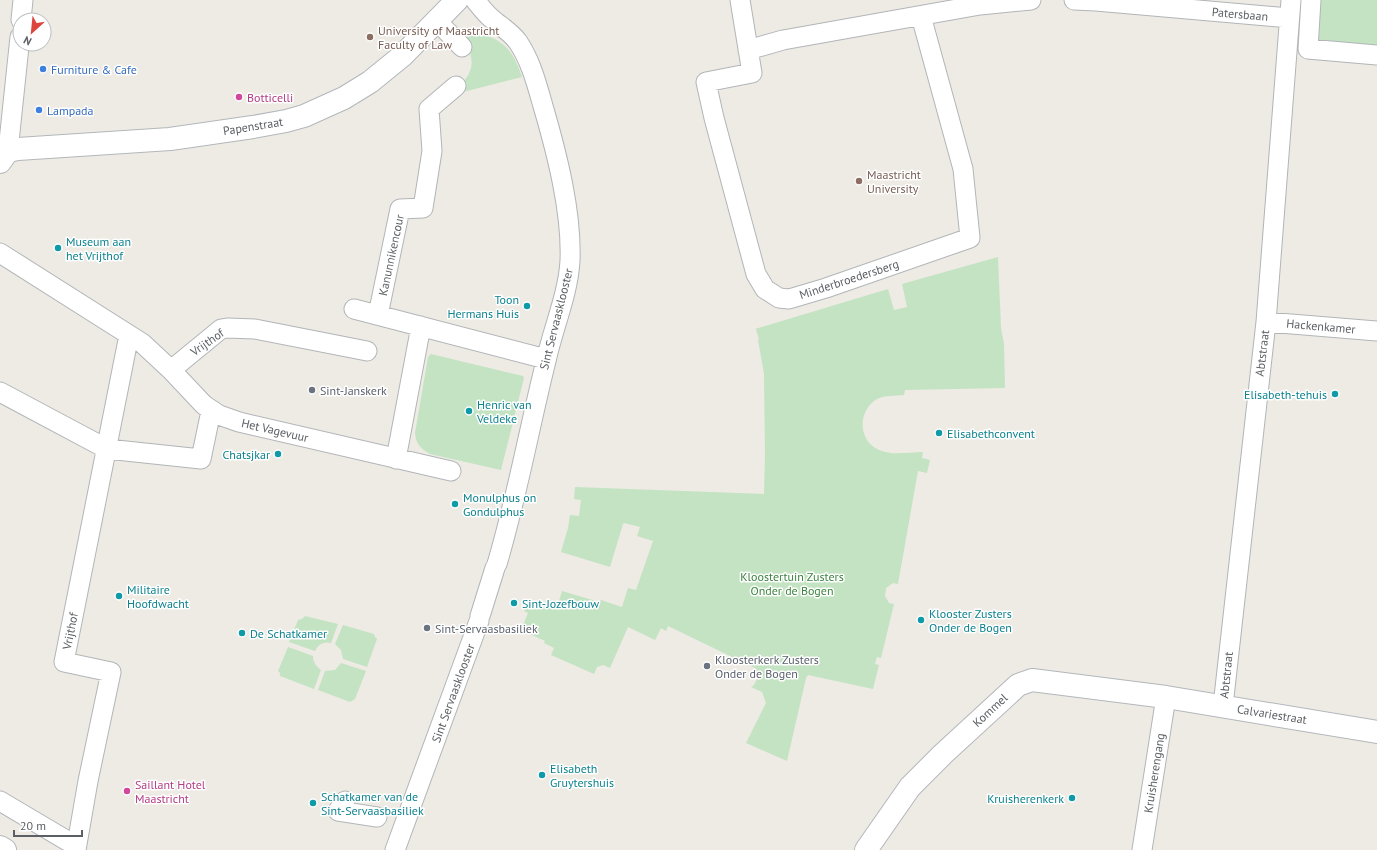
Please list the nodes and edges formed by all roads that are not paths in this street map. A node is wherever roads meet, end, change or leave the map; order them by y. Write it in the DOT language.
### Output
graph roads {
  1 [pos="23,0"];
  2 [pos="457,0"];
  3 [pos="475,0"];
  4 [pos="740,0"];
  5 [pos="1031,0"];
  6 [pos="1074,0"];
  7 [pos="1311,0"];
  8 [pos="1096,1"];
  9 [pos="1290,9"];
  10 [pos="22,12"];
  11 [pos="921,16"];
  12 [pos="437,21"];
  13 [pos="462,47"];
  14 [pos="748,50"];
  15 [pos="18,52"];
  16 [pos="1377,55"];
  17 [pos="456,86"];
  18 [pos="4,156"];
  19 [pos="1,256"];
  20 [pos="354,309"];
  21 [pos="378,315"];
  22 [pos="1266,322"];
  23 [pos="421,326"];
  24 [pos="1377,331"];
  25 [pos="130,335"];
  26 [pos="367,351"];
  27 [pos="546,359"];
  28 [pos="171,370"];
  29 [pos="0,392"];
  30 [pos="211,411"];
  31 [pos="107,449"];
  32 [pos="396,459"];
  33 [pos="451,471"];
  34 [pos="1166,697"];
  35 [pos="1219,705"];
  36 [pos="1377,732"];
  37 [pos="0,801"];
  38 [pos="345,802"];
  39 [pos="377,816"];
  40 [pos="0,847"];
  41 [pos="76,848"];
  42 [pos="5,850"];
  43 [pos="395,850"];
  44 [pos="866,850"];
  45 [pos="1142,850"];
  1 -- 10 [label="street"];
  2 -- 12 [label="street, Papenstraat"];
  3 -- 27 [label="street, Sint Servaasklooster"];
  4 -- 14 [label="street, Minderbroedersberg"];
  5 -- 11 [label="street"];
  6 -- 8 [label="street"];
  7 -- 16 [label="street"];
  8 -- 9 [label="street, Patersbaan"];
  9 -- 22 [label="street, Abtstraat"];
  11 -- 14 [label="street"];
  11 -- 14 [label="street, Minderbroedersberg"];
  12 -- 13 [label="street"];
  12 -- 18 [label="street, Papenstraat"];
  15 -- 18 [label="street"];
  17 -- 21 [label="street, Kanunnikencour"];
  19 -- 25 [label="street"];
  20 -- 21 [label="street"];
  21 -- 23 [label="street"];
  22 -- 24 [label="street, Hackenkamer"];
  22 -- 35 [label="street, Abtstraat"];
  23 -- 27 [label="street"];
  23 -- 32 [label="street"];
  25 -- 28 [label="street"];
  25 -- 31 [label="street, Vrijthof"];
  26 -- 28 [label="street, Vrijthof"];
  27 -- 43 [label="street, Sint Servaasklooster"];
  28 -- 30 [label="street, Het Vagevuur"];
  29 -- 31 [label="street"];
  30 -- 31 [label="street"];
  30 -- 32 [label="street, Het Vagevuur"];
  31 -- 41 [label="street, Vrijthof"];
  32 -- 33 [label="street, Het Vagevuur"];
  34 -- 35 [label="street, Calvariestraat"];
  34 -- 44 [label="street, Kommel"];
  34 -- 45 [label="street, Kruisherengang"];
  35 -- 36 [label="street, Calvariestraat"];
  37 -- 41 [label="street, Vrijthof"];
  38 -- 39 [label="street"];
  40 -- 42 [label="street"];
}
